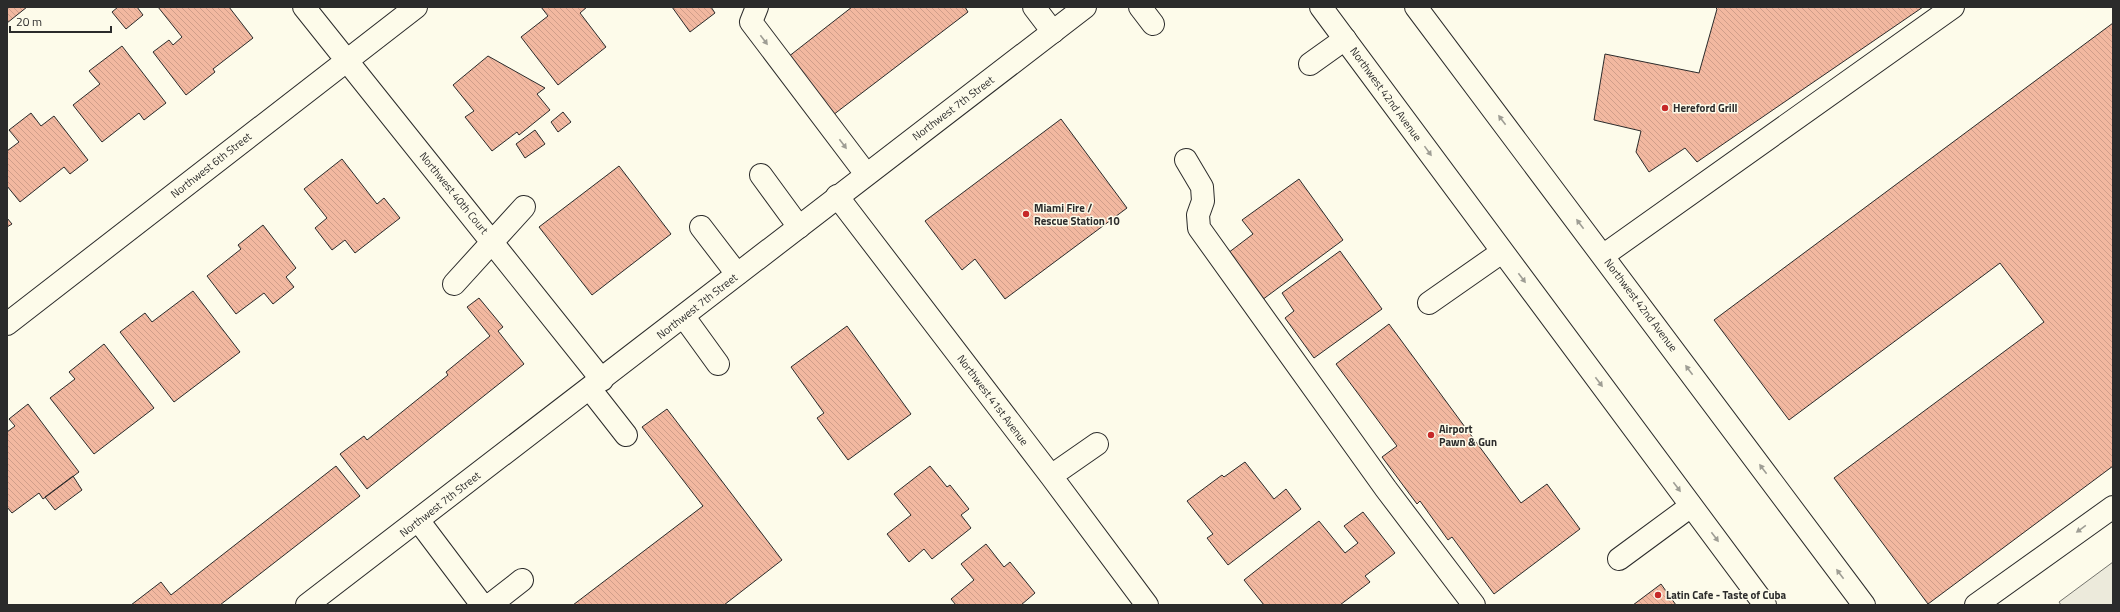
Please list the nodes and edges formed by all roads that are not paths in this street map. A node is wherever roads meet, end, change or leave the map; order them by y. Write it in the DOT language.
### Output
graph roads {
  1 [pos="304,7"];
  2 [pos="416,7"];
  3 [pos="757,7"];
  4 [pos="1034,7"];
  5 [pos="1085,7"];
  6 [pos="1140,7"];
  7 [pos="1321,7"];
  8 [pos="1416,7"];
  9 [pos="1952,7"];
  10 [pos="1153,24"];
  11 [pos="1053,32"];
  12 [pos="1345,39"];
  13 [pos="346,60"];
  14 [pos="1310,64"];
  15 [pos="1186,160"];
  16 [pos="866,174"];
  17 [pos="762,175"];
  18 [pos="837,196"];
  19 [pos="524,208"];
  20 [pos="701,227"];
  21 [pos="799,227"];
  22 [pos="492,241"];
  23 [pos="1502,252"];
  24 [pos="1604,255"];
  25 [pos="737,274"];
  26 [pos="454,284"];
  27 [pos="1429,303"];
  28 [pos="684,317"];
  29 [pos="7,324"];
  30 [pos="718,364"];
  31 [pos="596,385"];
  32 [pos="626,435"];
  33 [pos="1097,444"];
  34 [pos="1051,476"];
  35 [pos="1691,506"];
  36 [pos="2113,507"];
  37 [pos="418,520"];
  38 [pos="1619,559"];
  39 [pos="522,580"];
  40 [pos="307,605"];
  41 [pos="482,605"];
  42 [pos="490,605"];
  43 [pos="1147,605"];
  44 [pos="1474,605"];
  45 [pos="1765,605"];
  46 [pos="1864,605"];
  47 [pos="1976,605"];
  1 -- 13 [label="main road, Northwest 40th Court"];
  2 -- 13 [label="main road, Northwest 6th Street"];
  3 -- 16 [label="main road, one-way"];
  4 -- 11 [label="main road"];
  5 -- 11 [label="main road, Northwest 7th Street"];
  6 -- 10 [label="main road"];
  7 -- 12 [label="main road, Northwest 42nd Avenue"];
  24 -- 8 [label="main road, Northwest 42nd Avenue, one-way"];
  9 -- 24 [label="main road"];
  11 -- 16 [label="main road, Northwest 7th Street"];
  12 -- 14 [label="main road"];
  12 -- 23 [label="main road, Northwest 42nd Avenue, one-way"];
  13 -- 22 [label="main road, Northwest 40th Court"];
  13 -- 29 [label="main road, Northwest 6th Street"];
  15 -- 44 [label="main road"];
  16 -- 18 [label="main road, Northwest 7th Street"];
  17 -- 21 [label="main road"];
  18 -- 21 [label="main road, Northwest 7th Street"];
  18 -- 34 [label="main road, Northwest 41st Avenue"];
  19 -- 22 [label="main road"];
  20 -- 25 [label="main road"];
  21 -- 25 [label="main road, Northwest 7th Street"];
  22 -- 26 [label="main road"];
  22 -- 31 [label="main road, Northwest 40th Court"];
  23 -- 27 [label="main road"];
  23 -- 35 [label="main road, Northwest 42nd Avenue, one-way"];
  46 -- 24 [label="main road, Northwest 42nd Avenue, one-way"];
  25 -- 28 [label="main road, Northwest 7th Street"];
  28 -- 30 [label="main road"];
  28 -- 31 [label="main road, Northwest 7th Street"];
  31 -- 32 [label="main road, Northwest 40th Court"];
  31 -- 37 [label="main road, Northwest 7th Street"];
  33 -- 34 [label="main road"];
  34 -- 43 [label="main road, Northwest 41st Avenue"];
  35 -- 38 [label="main road"];
  35 -- 45 [label="main road, Northwest 42nd Avenue, one-way"];
  36 -- 47 [label="main road, one-way"];
  37 -- 40 [label="main road, Northwest 7th Street"];
  37 -- 41 [label="main road"];
  39 -- 42 [label="main road"];
}
